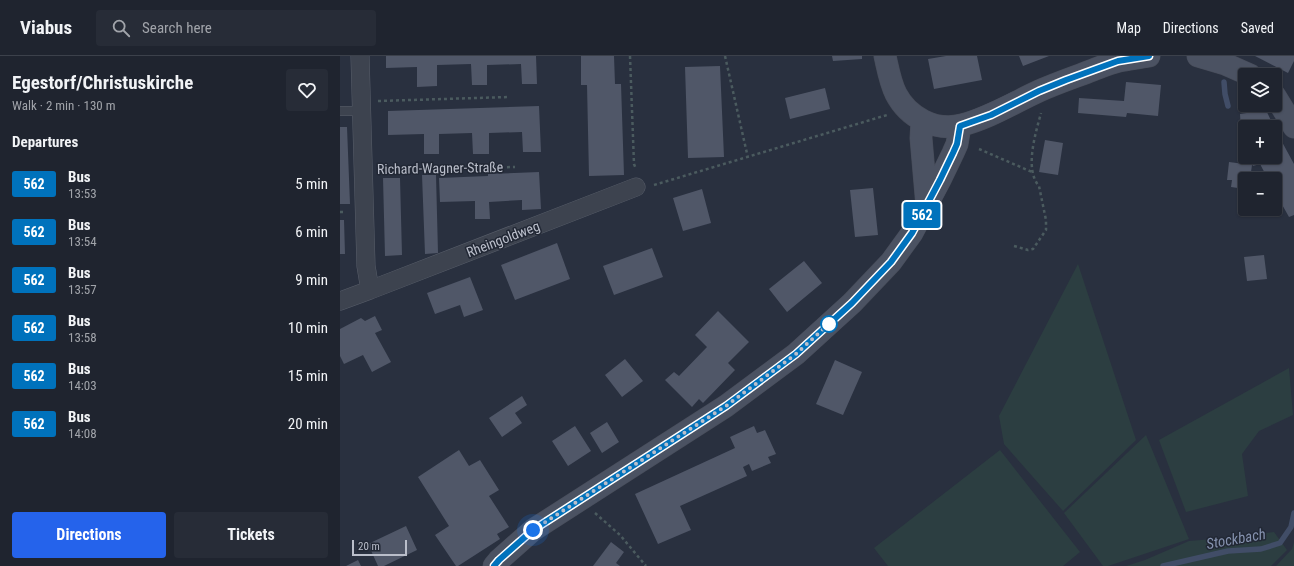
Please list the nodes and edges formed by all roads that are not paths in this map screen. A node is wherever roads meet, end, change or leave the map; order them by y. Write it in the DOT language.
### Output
graph roads {
  1 [pos="360,56"];
  2 [pos="885,56"];
  3 [pos="1149,56"];
  4 [pos="1198,56"];
  5 [pos="1238,70"];
  6 [pos="1282,104"];
  7 [pos="362,106"];
  8 [pos="340,111"];
  9 [pos="914,115"];
  10 [pos="1292,116"];
  11 [pos="960,126"];
  12 [pos="636,188"];
  13 [pos="927,206"];
  14 [pos="370,290"];
  15 [pos="340,301"];
  16 [pos="494,566"];
  1 -- 7 [label="street, Richard-Wagner-Straße"];
  2 -- 9 [label="main road"];
  3 -- 11 [label="main road"];
  4 -- 5 [label="main road"];
  6 -- 10 [label="main road"];
  7 -- 8 [label="lane"];
  7 -- 14 [label="street, Richard-Wagner-Straße"];
  9 -- 11 [label="main road"];
  9 -- 13 [label="main road"];
  11 -- 13 [label="main road"];
  12 -- 14 [label="street, Rheingoldweg"];
  13 -- 16 [label="main road"];
  14 -- 15 [label="street"];
}
